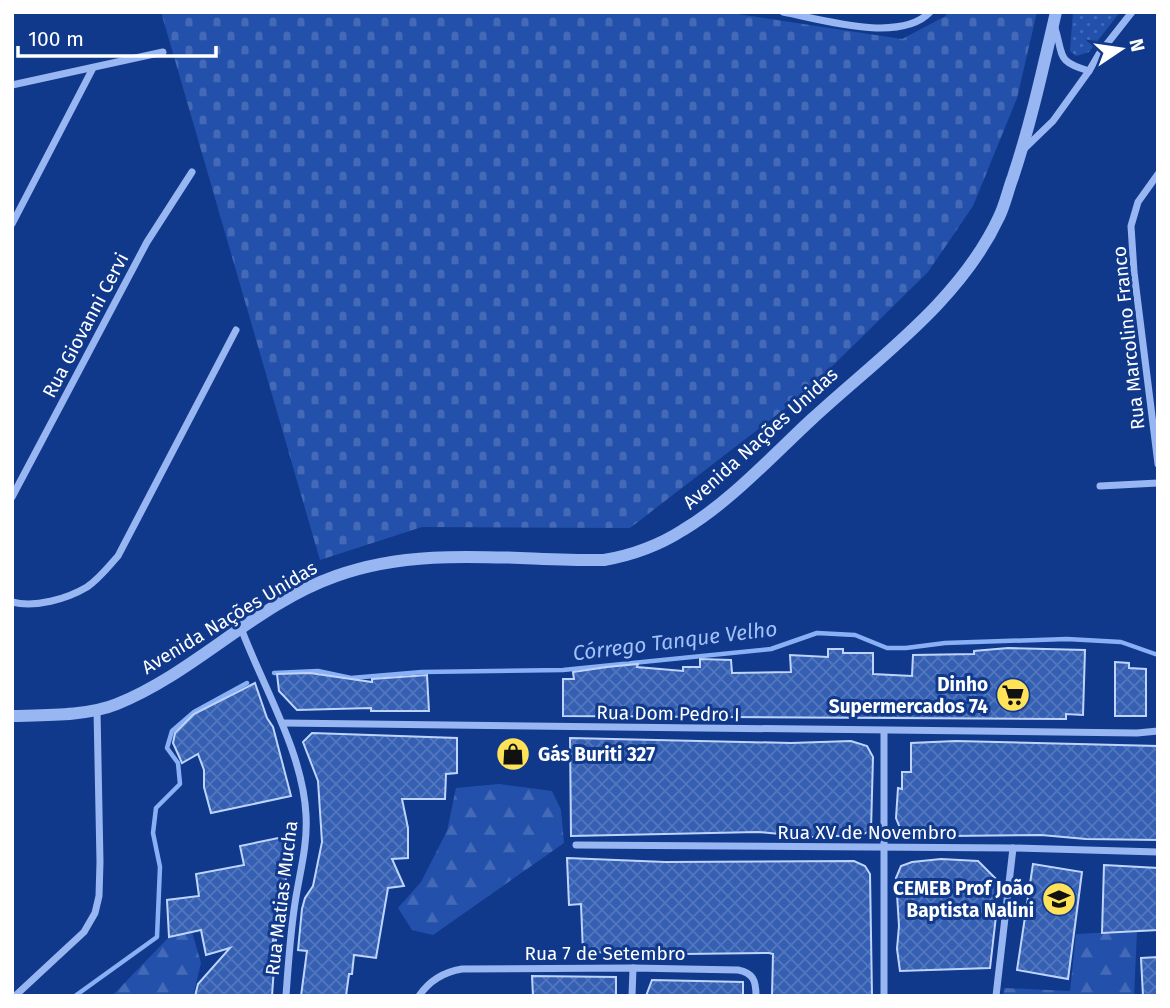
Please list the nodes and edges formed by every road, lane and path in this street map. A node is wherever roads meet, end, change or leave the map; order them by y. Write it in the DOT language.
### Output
graph roads {
  1 [pos="783,12"];
  2 [pos="930,12"];
  3 [pos="1132,12"];
  4 [pos="830,17"];
  5 [pos="1055,18"];
  6 [pos="163,52"];
  7 [pos="93,68"];
  8 [pos="1089,71"];
  9 [pos="12,85"];
  10 [pos="1021,152"];
  11 [pos="192,172"];
  12 [pos="1158,174"];
  13 [pos="12,224"];
  14 [pos="236,330"];
  15 [pos="1158,464"];
  16 [pos="1158,483"];
  17 [pos="1100,486"];
  18 [pos="12,497"];
  19 [pos="12,602"];
  20 [pos="241,628"];
  21 [pos="97,710"];
  22 [pos="12,716"];
  23 [pos="283,723"];
  24 [pos="884,731"];
  25 [pos="1158,731"];
  26 [pos="576,845"];
  27 [pos="884,848"];
  28 [pos="1013,848"];
  29 [pos="1158,852"];
  30 [pos="633,968"];
  31 [pos="15,996"];
  32 [pos="286,996"];
  33 [pos="419,996"];
  34 [pos="632,996"];
  35 [pos="757,996"];
  36 [pos="884,996"];
  37 [pos="996,996"];
  1 -- 4 [label="street"];
  2 -- 4 [label="street"];
  3 -- 8 [label="street"];
  5 -- 8 [label="street"];
  5 -- 10 [label="street, Avenida Nações Unidas"];
  6 -- 7 [label="street"];
  7 -- 9 [label="street"];
  7 -- 13 [label="street"];
  8 -- 10 [label="street"];
  10 -- 20 [label="street, Avenida Nações Unidas"];
  11 -- 18 [label="street, Rua Giovanni Cervi"];
  12 -- 15 [label="street, Rua Marcolino Franco"];
  14 -- 19 [label="street"];
  16 -- 17 [label="street"];
  20 -- 21 [label="street, Avenida Nações Unidas"];
  20 -- 23 [label="street"];
  21 -- 22 [label="street, Avenida Nações Unidas"];
  21 -- 31 [label="street"];
  23 -- 24 [label="street, Rua Dom Pedro I"];
  23 -- 32 [label="street, Rua Matias Mucha"];
  24 -- 25 [label="street, Rua Dom Pedro I"];
  24 -- 27 [label="street"];
  26 -- 27 [label="street, Rua XV de Novembro"];
  27 -- 28 [label="street, Rua XV de Novembro"];
  27 -- 36 [label="street"];
  28 -- 29 [label="street, Rua XV de Novembro"];
  28 -- 37 [label="street"];
  30 -- 33 [label="street, Rua 7 de Setembro"];
  30 -- 34 [label="street"];
  30 -- 35 [label="street, Rua 7 de Setembro"];
}
